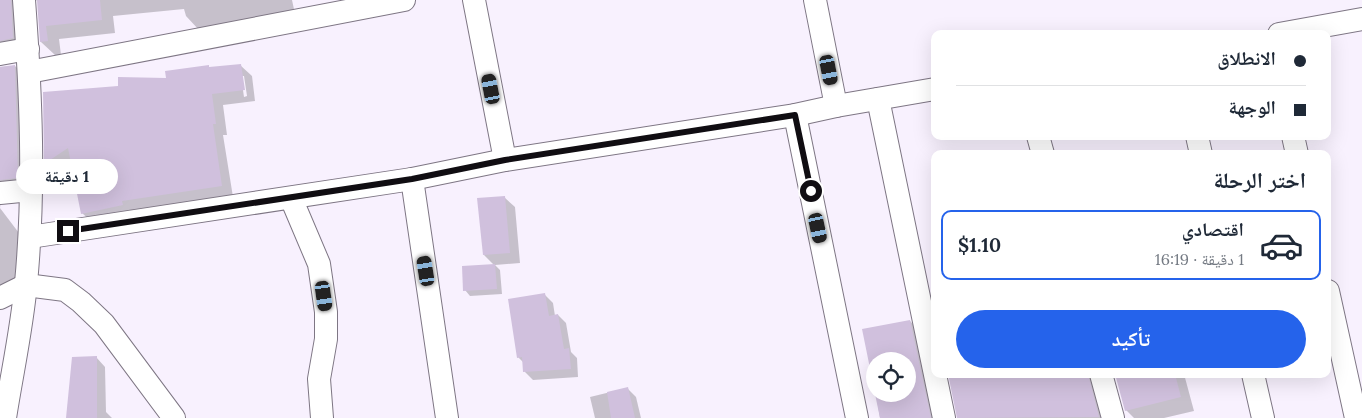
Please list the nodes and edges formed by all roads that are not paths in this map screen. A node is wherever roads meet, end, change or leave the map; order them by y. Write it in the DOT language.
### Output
graph roads {
  1 [pos="24,0"];
  2 [pos="404,0"];
  3 [pos="474,0"];
  4 [pos="816,0"];
  5 [pos="1361,0"];
  6 [pos="1362,4"];
  7 [pos="1362,19"];
  8 [pos="1301,30"];
  9 [pos="28,49"];
  10 [pos="0,54"];
  11 [pos="29,72"];
  12 [pos="931,90"];
  13 [pos="878,100"];
  14 [pos="836,106"];
  15 [pos="795,115"];
  16 [pos="505,160"];
  17 [pos="412,179"];
  18 [pos="32,190"];
  19 [pos="0,194"];
  20 [pos="291,198"];
  21 [pos="30,237"];
  22 [pos="26,285"];
  23 [pos="0,298"];
  24 [pos="1331,305"];
  25 [pos="931,355"];
  26 [pos="936,378"];
  27 [pos="1102,378"];
  28 [pos="1254,378"];
  29 [pos="5,418"];
  30 [pos="174,418"];
  31 [pos="322,418"];
  32 [pos="447,418"];
  33 [pos="857,418"];
  34 [pos="944,418"];
  35 [pos="1113,418"];
  36 [pos="1263,418"];
  37 [pos="1356,418"];
  1 -- 9 [label="street"];
  2 -- 11 [label="street"];
  3 -- 16 [label="street"];
  4 -- 14 [label="street"];
  5 -- 6 [label="street"];
  7 -- 8 [label="street"];
  9 -- 10 [label="street"];
  9 -- 11 [label="street"];
  11 -- 18 [label="street"];
  12 -- 13 [label="street"];
  13 -- 14 [label="street"];
  13 -- 25 [label="street"];
  14 -- 15 [label="street"];
  15 -- 16 [label="street"];
  15 -- 33 [label="street"];
  16 -- 17 [label="street"];
  17 -- 20 [label="street"];
  17 -- 32 [label="street"];
  18 -- 19 [label="street"];
  18 -- 21 [label="street"];
  20 -- 21 [label="street"];
  20 -- 31 [label="street"];
  21 -- 22 [label="street"];
  22 -- 23 [label="street"];
  22 -- 29 [label="street"];
  22 -- 30 [label="street"];
  24 -- 37 [label="street"];
  26 -- 34 [label="street"];
  27 -- 35 [label="street"];
  28 -- 36 [label="street"];
}
